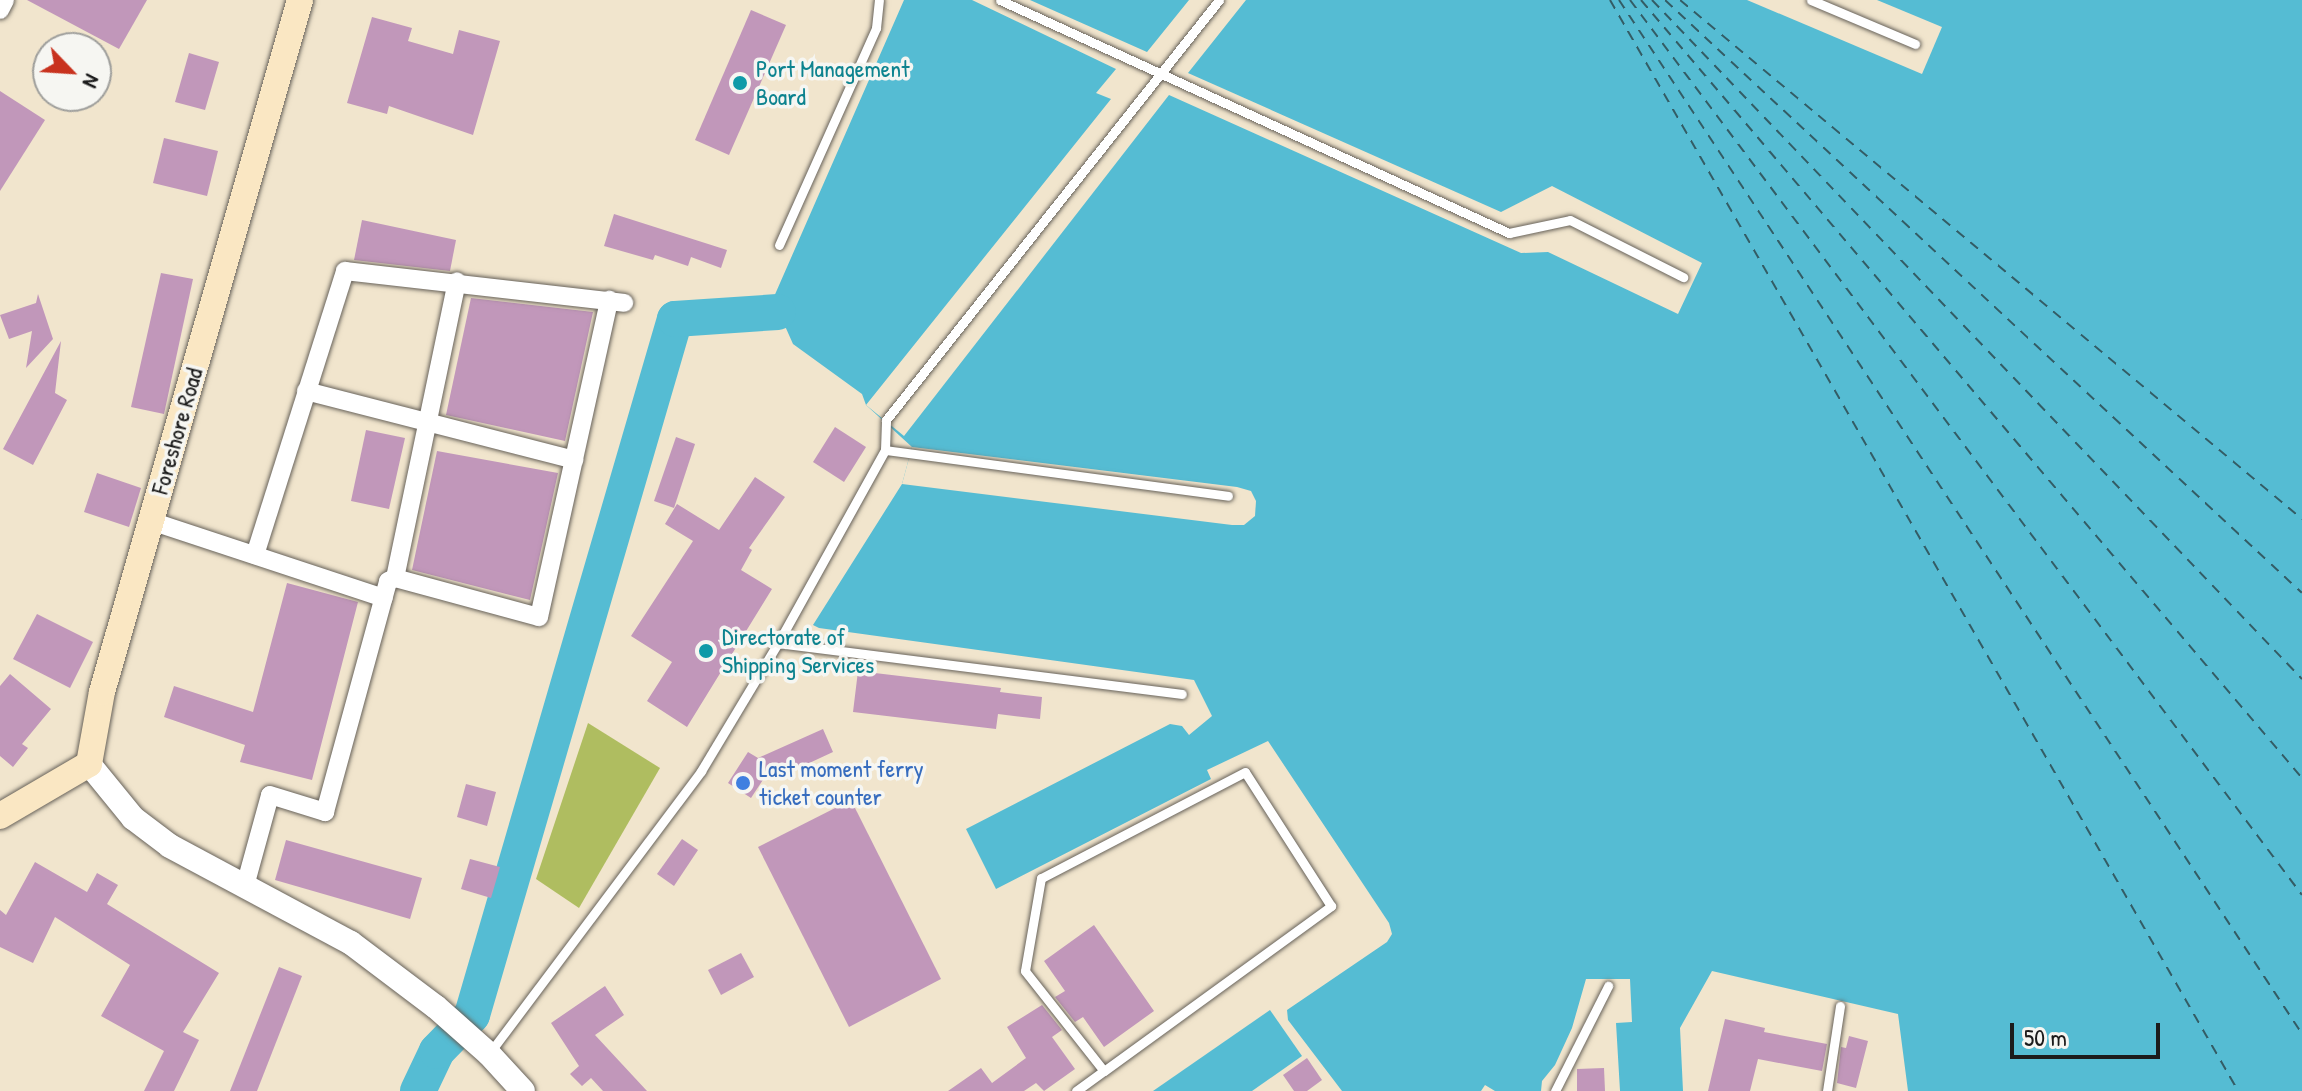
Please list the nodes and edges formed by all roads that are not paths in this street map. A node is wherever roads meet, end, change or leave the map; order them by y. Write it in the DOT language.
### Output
graph roads {
  1 [pos="5,0"];
  2 [pos="300,0"];
  3 [pos="879,0"];
  4 [pos="1000,0"];
  5 [pos="1219,0"];
  6 [pos="1811,0"];
  7 [pos="0,10"];
  8 [pos="1915,44"];
  9 [pos="1160,73"];
  10 [pos="779,245"];
  11 [pos="1683,277"];
  12 [pos="457,281"];
  13 [pos="306,391"];
  14 [pos="428,420"];
  15 [pos="885,450"];
  16 [pos="574,460"];
  17 [pos="1228,496"];
  18 [pos="151,521"];
  19 [pos="255,555"];
  20 [pos="395,578"];
  21 [pos="384,598"];
  22 [pos="778,643"];
  23 [pos="1182,694"];
  24 [pos="89,764"];
  25 [pos="0,816"];
  26 [pos="245,886"];
  27 [pos="1608,986"];
  28 [pos="1840,1006"];
  29 [pos="482,1048"];
  30 [pos="1104,1071"];
  31 [pos="523,1091"];
  32 [pos="1076,1091"];
  33 [pos="1555,1091"];
  34 [pos="1827,1091"];
  1 -- 7 [label="street"];
  2 -- 18 [label="main road, Foreshore Road"];
  3 -- 10 [label="lane"];
  4 -- 9 [label="lane"];
  5 -- 9 [label="lane"];
  6 -- 8 [label="lane"];
  9 -- 11 [label="lane"];
  9 -- 15 [label="lane"];
  12 -- 13 [label="street"];
  12 -- 14 [label="street"];
  12 -- 16 [label="street"];
  13 -- 14 [label="street"];
  13 -- 19 [label="street"];
  14 -- 16 [label="street"];
  14 -- 20 [label="street"];
  15 -- 17 [label="lane"];
  15 -- 22 [label="lane"];
  16 -- 20 [label="street"];
  18 -- 19 [label="street"];
  18 -- 24 [label="main road, Foreshore Road"];
  19 -- 21 [label="street"];
  20 -- 21 [label="street"];
  21 -- 26 [label="street"];
  22 -- 23 [label="lane"];
  22 -- 29 [label="lane"];
  24 -- 25 [label="main road"];
  24 -- 26 [label="street"];
  26 -- 29 [label="street"];
  27 -- 33 [label="lane"];
  28 -- 34 [label="lane"];
  29 -- 31 [label="street"];
  30 -- 30 [label="lane"];
  30 -- 32 [label="lane"];
}
